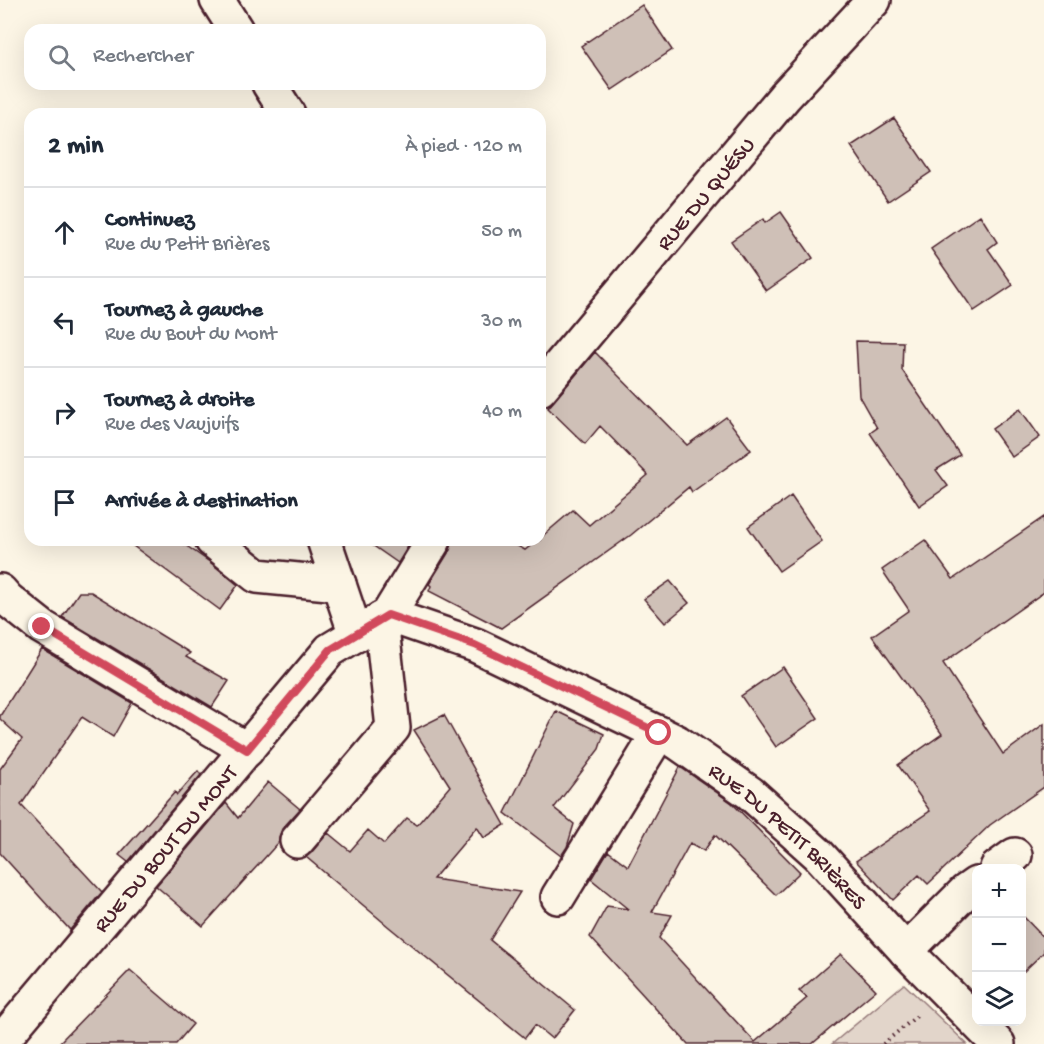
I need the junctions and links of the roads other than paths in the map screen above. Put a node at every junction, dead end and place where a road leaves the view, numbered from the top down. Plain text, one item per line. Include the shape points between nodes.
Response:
1 (217, 0) edge
2 (874, 0) edge
3 (232, 24) edge
4 (273, 90) edge
5 (284, 108) edge
6 (546, 382) edge
7 (220, 546) edge
8 (326, 546) edge
9 (430, 546) edge
10 (339, 584) junction
11 (0, 591) edge
12 (375, 623) junction
13 (659, 733) junction
14 (247, 750) junction
15 (297, 841) dead end
16 (972, 887) edge
17 (558, 897) dead end
18 (906, 951) junction
19 (0, 1043) edge
20 (998, 1044) edge

1 - 3 street
2 - 6 street, RUE DU QUÉSU via 785,96
4 - 5 street
7 - 10 street via 257,576
8 - 10 street
9 - 12 street
10 - 12 street
11 - 14 street via 42,627
12 - 13 street, RUE DU PETIT BRIÈRES via 475,645
12 - 14 street, RUE DU BOUT DU MONT via 330,650
12 - 15 street via 393,728
13 - 17 street
13 - 18 street, RUE DU PETIT BRIÈRES via 759,800 818,854
14 - 19 street, RUE DU BOUT DU MONT
16 - 18 street
18 - 20 street, RUE DU PETIT BRIÈRES

